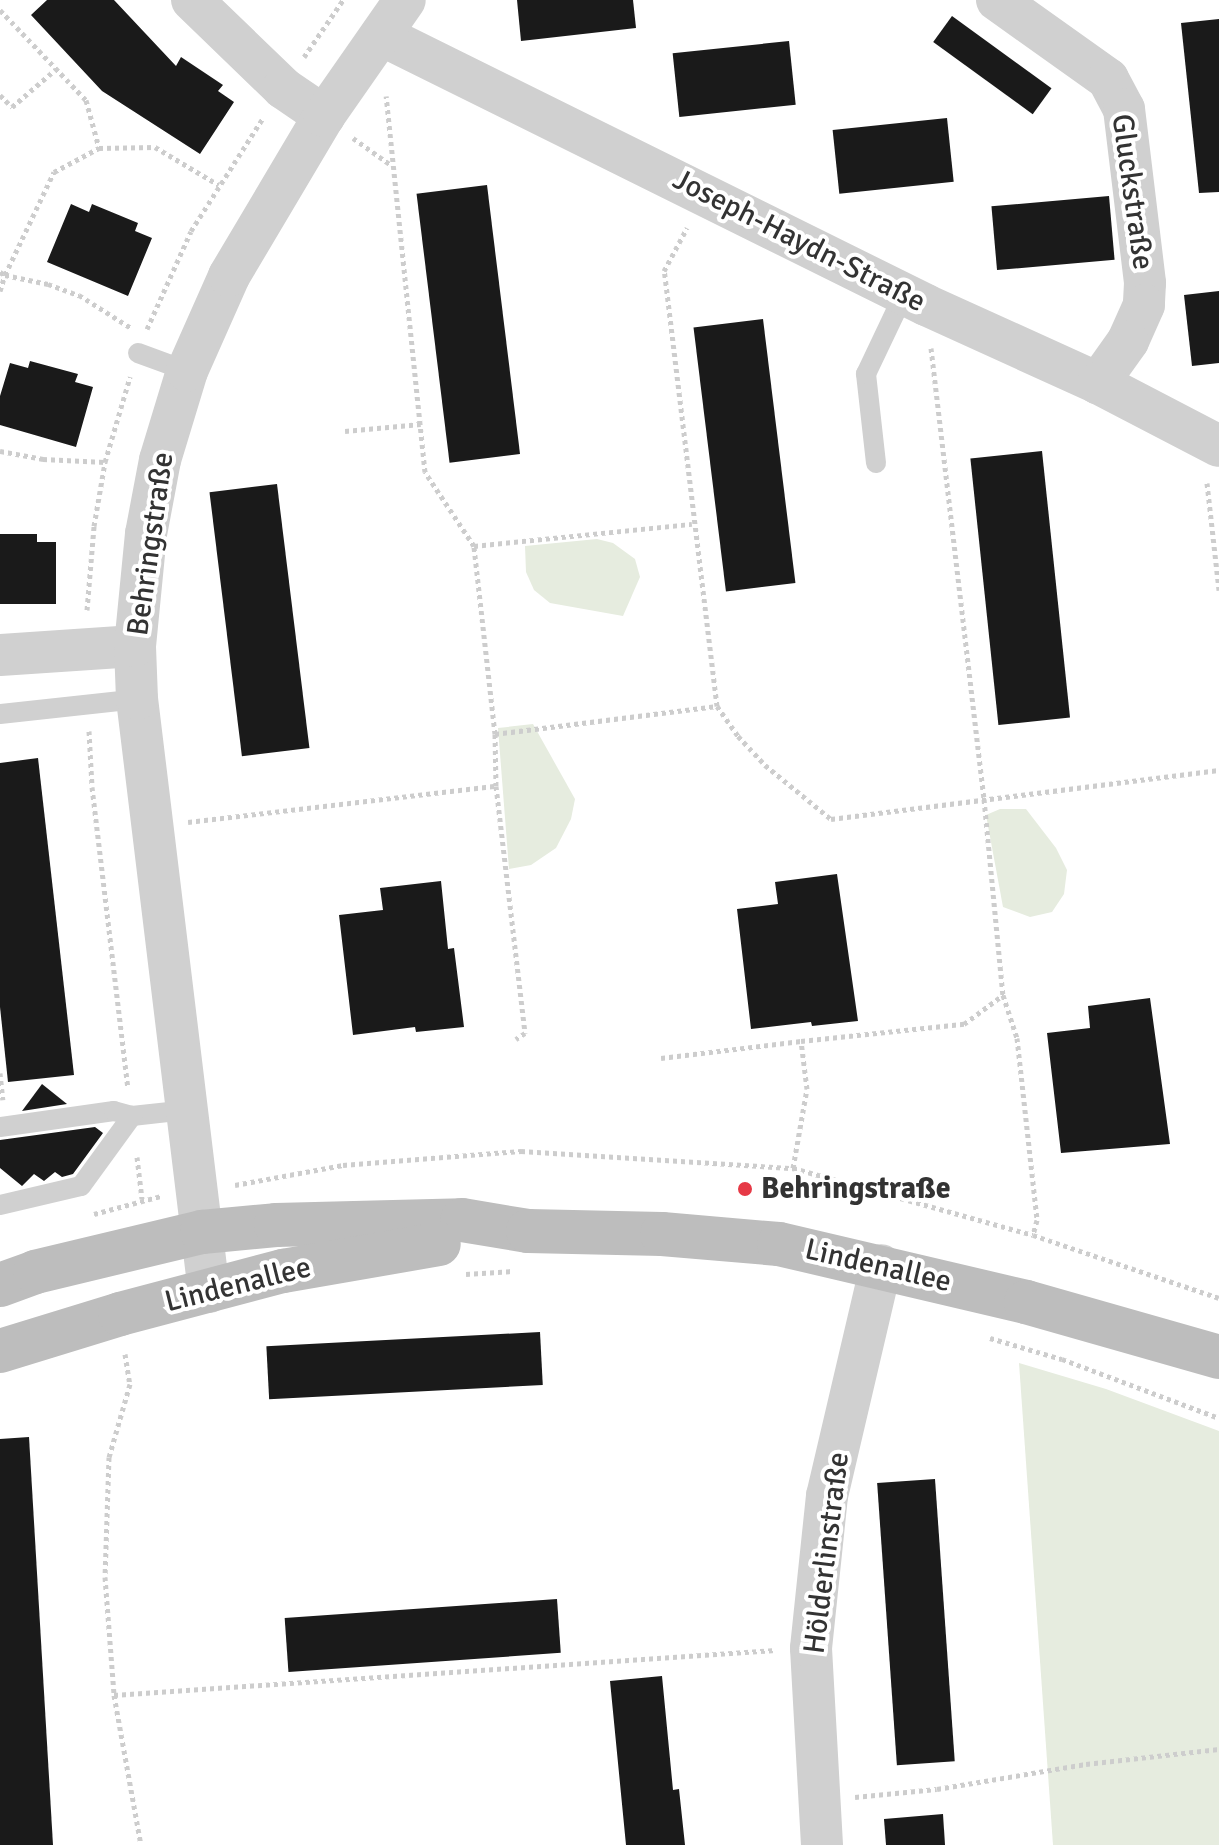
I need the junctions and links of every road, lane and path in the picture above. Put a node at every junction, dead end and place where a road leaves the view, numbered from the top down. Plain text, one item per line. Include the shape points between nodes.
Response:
1 (192, 0) edge
2 (405, 0) edge
3 (997, 0) edge
4 (0, 10) edge
5 (381, 35) junction
6 (56, 69) junction
7 (0, 95) edge
8 (324, 116) junction
9 (99, 148) junction
10 (219, 185) dead end
11 (705, 194) junction
12 (3, 274) edge
13 (0, 291) edge
14 (915, 299) junction
15 (141, 344) joint
16 (187, 371) junction
17 (1098, 383) junction
18 (421, 424) junction
19 (345, 431) dead end
20 (1211, 442) edge
21 (0, 451) edge
22 (105, 462) dead end
23 (876, 463) dead end
24 (692, 524) junction
25 (474, 546) junction
26 (1219, 590) edge
27 (135, 646) junction
28 (0, 655) edge
29 (137, 699) junction
30 (717, 706) junction
31 (0, 714) edge
32 (495, 734) junction
33 (1219, 770) edge
34 (496, 786) junction
35 (984, 799) junction
36 (151, 827) junction
37 (1003, 995) junction
38 (516, 1039) dead end
39 (801, 1041) junction
40 (661, 1058) dead end
41 (186, 1110) junction
42 (132, 1116) junction
43 (0, 1127) edge
44 (793, 1168) junction
45 (142, 1199) dead end
46 (0, 1205) edge
47 (199, 1212) junction
48 (1033, 1235) junction
49 (523, 1251) junction
50 (881, 1265) junction
51 (456, 1274) dead end
52 (0, 1285) edge
53 (209, 1292) junction
54 (1219, 1298) edge
55 (120, 1314) junction
56 (989, 1338) dead end
57 (0, 1351) edge
58 (1219, 1357) edge
59 (1219, 1418) edge
60 (811, 1648) junction
61 (114, 1695) junction
62 (1219, 1749) edge
63 (819, 1801) junction
64 (141, 1845) edge
65 (822, 1845) edge

1 - 8 street via 283,88
2 - 5 street, Behringstraße
3 - 17 street, Gluckstraße via 1108,79 1124,109 1144,305 1128,341
4 - 6 path
5 - 8 street, Behringstraße
5 - 11 street, Joseph-Haydn-Straße
5 - 18 path
6 - 7 path via 12,107
6 - 9 path via 86,100
8 - 16 street, Behringstraße via 229,276
9 - 10 path via 155,147
9 - 12 path via 54,172
11 - 14 street, Joseph-Haydn-Straße
11 - 24 path via 664,271
12 - 13 path
12 - 15 path via 79,295
14 - 17 street, Joseph-Haydn-Straße
14 - 23 lane via 866,374
14 - 35 path
15 - 16 lane
16 - 27 street, Behringstraße via 160,460 139,582
17 - 20 street, Joseph-Haydn-Straße
18 - 19 path
18 - 25 path via 425,472
20 - 26 path
21 - 22 path
24 - 25 path
24 - 30 path
25 - 32 path
27 - 28 street
27 - 29 street, Behringstraße
29 - 31 lane
29 - 36 street, Behringstraße
30 - 32 path
30 - 35 path via 765,765 831,819
32 - 34 path
33 - 35 path
34 - 36 path
34 - 38 path via 525,1033
35 - 37 path
36 - 41 street, Behringstraße
37 - 39 path via 964,1024
37 - 48 path via 1017,1038 1037,1220
39 - 40 path
39 - 44 path via 807,1089
41 - 42 lane
41 - 47 street, Behringstraße
42 - 43 lane via 114,1111
42 - 46 lane via 81,1186
44 - 47 path via 521,1151 343,1165
44 - 48 path
45 - 47 path
47 - 49 street, Lindenallee via 276,1225 462,1220
47 - 52 street, Lindenallee
47 - 53 street, Behringstraße
48 - 54 path
49 - 50 street, Lindenallee via 740,1239
49 - 51 path
49 - 53 street, Lindenallee via 283,1271
50 - 58 street, Lindenallee
50 - 60 street, Hölderlinstraße via 827,1496
53 - 55 street, Lindenallee
55 - 57 street, Lindenallee
55 - 61 path via 130,1384 109,1457 105,1577
56 - 59 path via 1062,1359
60 - 61 path
60 - 63 street, Hölderlinstraße
61 - 64 path
62 - 63 path
63 - 65 street, Hölderlinstraße

